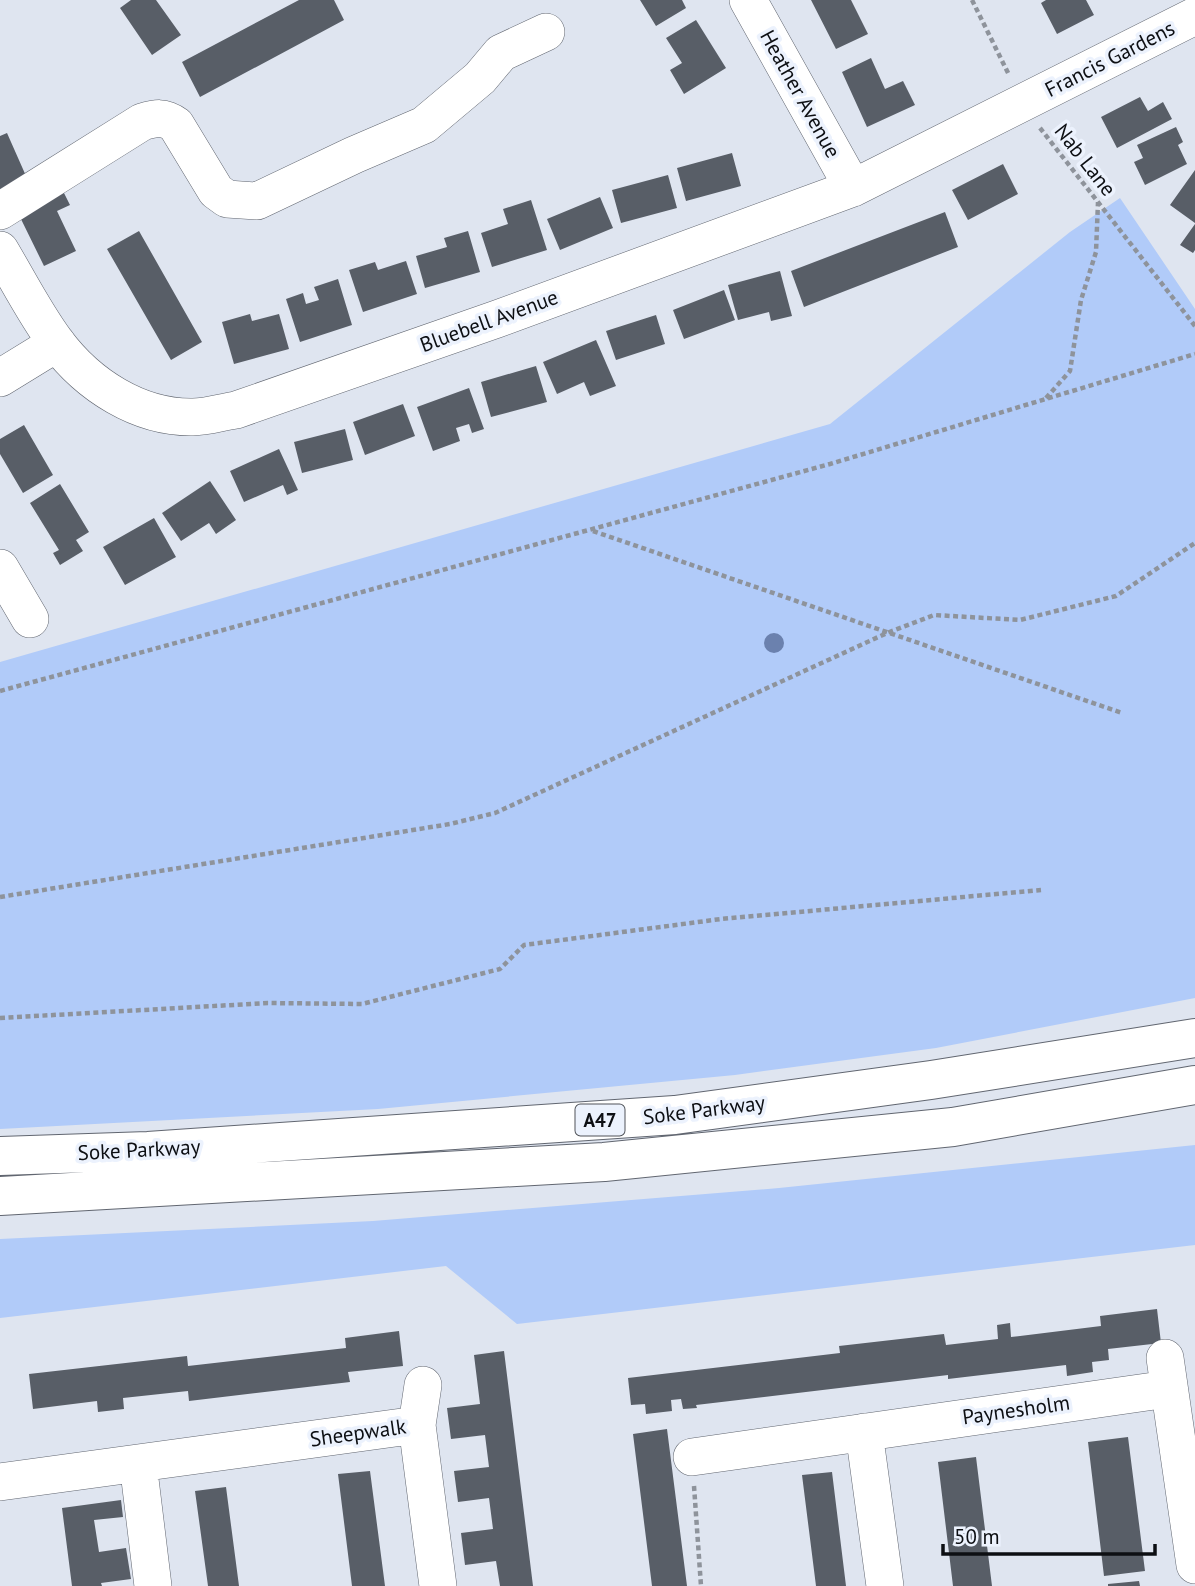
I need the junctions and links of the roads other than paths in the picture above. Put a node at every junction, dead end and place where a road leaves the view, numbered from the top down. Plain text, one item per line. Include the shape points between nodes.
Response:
1 (748, 0) edge
2 (1195, 16) edge
3 (546, 32) dead end
4 (1029, 100) joint
5 (853, 188) junction
6 (0, 211) edge
7 (0, 250) edge
8 (57, 343) junction
9 (0, 378) edge
10 (0, 569) edge
11 (30, 619) dead end
12 (1195, 1025) edge
13 (1195, 1038) edge
14 (1119, 1051) junction
15 (1195, 1085) edge
16 (1195, 1109) edge
17 (953, 1127) junction
18 (0, 1156) edge
19 (0, 1196) edge
20 (423, 1385) dead end
21 (417, 1425) junction
22 (864, 1432) junction
23 (692, 1457) road end
24 (138, 1463) junction
25 (0, 1482) edge
26 (1195, 1564) edge
27 (153, 1586) edge
28 (438, 1586) edge
29 (885, 1586) edge

1 - 5 street, Heather Avenue
2 - 4 street, Francis Gardens
3 - 6 street via 501,53 480,78 425,125 257,201 227,199 216,191 176,125 157,118 142,122
4 - 5 street, Bluebell Avenue
5 - 8 street, Bluebell Avenue via 236,410 193,417 153,412 111,394
7 - 8 street, Bluebell Avenue
8 - 9 street
10 - 11 street
12 - 14 highway, A47
13 - 14 highway, Soke Parkway / A47
14 - 18 highway, Soke Parkway / A47 via 675,1115 148,1151
15 - 17 highway, Soke Parkway / A47
16 - 17 highway, A47
17 - 19 highway, Soke Parkway / A47 via 604,1162
20 - 21 street
21 - 24 street, Sheepwalk
21 - 28 street, Sheepwalk
22 - 23 street, Paynesholm
22 - 26 street, Paynesholm via 1166,1373
22 - 29 street
24 - 25 street, Sheepwalk
24 - 27 street

